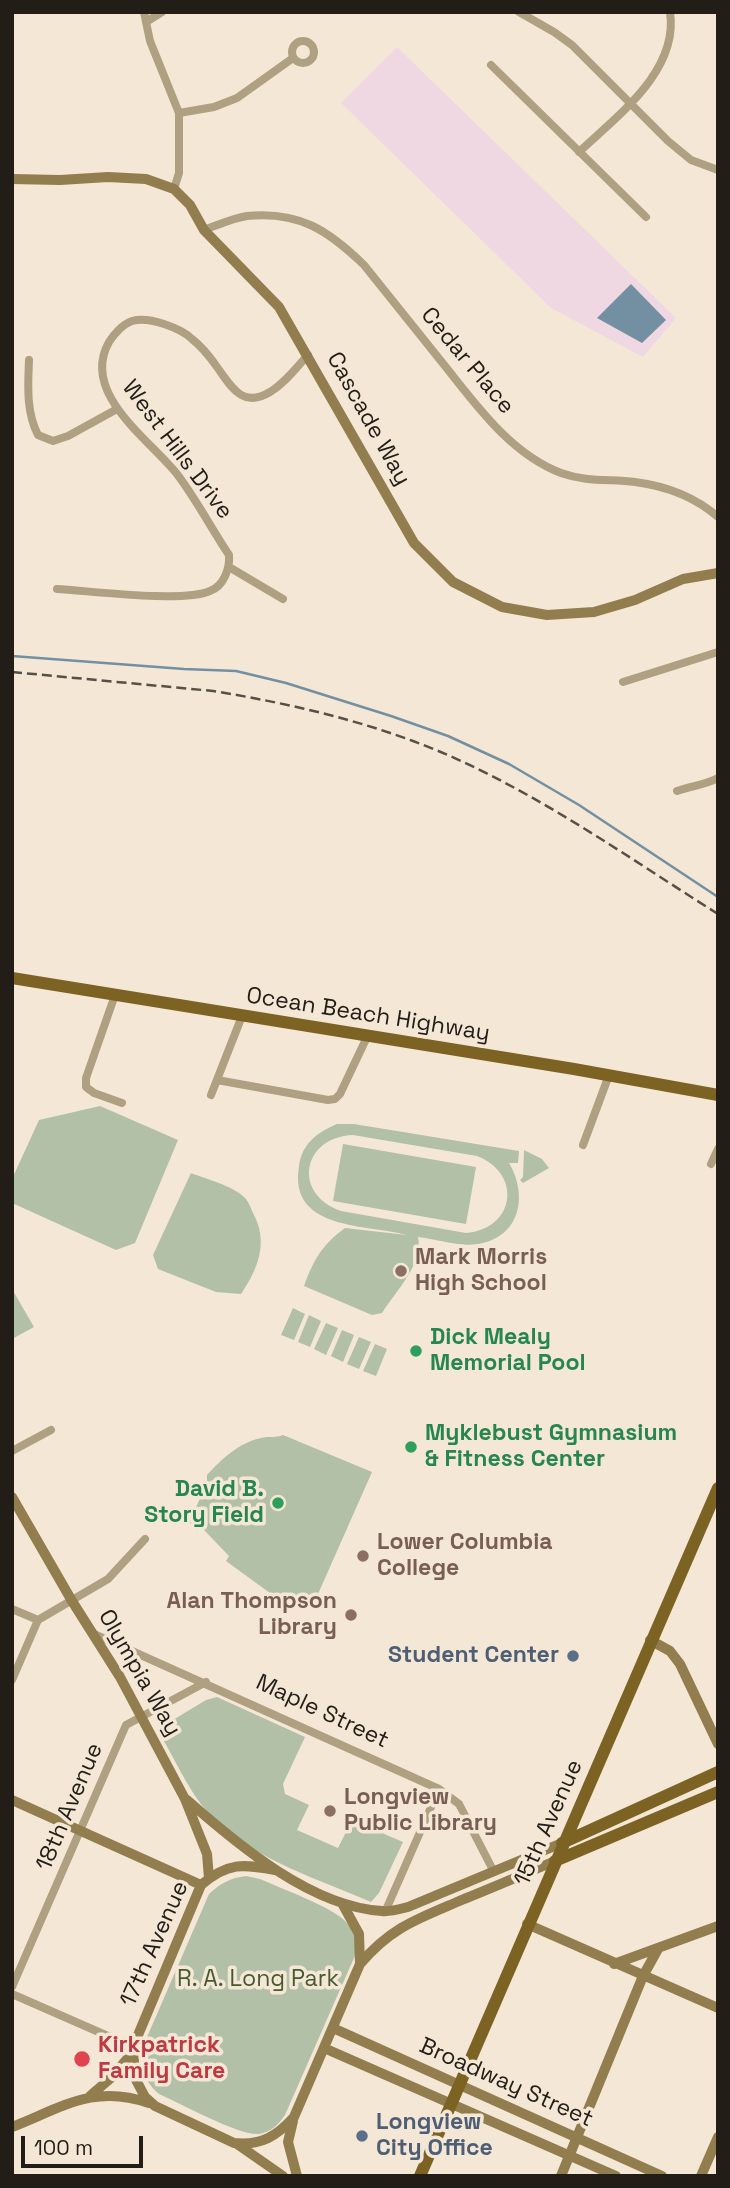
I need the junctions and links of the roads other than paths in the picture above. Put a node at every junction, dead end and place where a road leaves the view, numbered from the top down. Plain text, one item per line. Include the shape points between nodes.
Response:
1 (144, 12) edge
2 (162, 12) edge
3 (519, 12) edge
4 (670, 12) edge
5 (146, 22) junction
6 (293, 58) dead end
7 (491, 65) dead end
8 (629, 104) junction
9 (180, 113) junction
10 (579, 152) junction
11 (718, 170) edge
12 (12, 179) edge
13 (174, 189) junction
14 (646, 217) dead end
15 (204, 230) junction
16 (308, 355) junction
17 (29, 359) dead end
18 (117, 409) junction
19 (718, 517) edge
20 (229, 567) junction
21 (718, 573) edge
22 (57, 589) dead end
23 (283, 599) dead end
24 (718, 652) edge
25 (623, 682) dead end
26 (718, 778) edge
27 (677, 791) dead end
28 (12, 978) edge
29 (115, 995) junction
30 (242, 1016) junction
31 (367, 1037) junction
32 (609, 1075) junction
33 (217, 1080) junction
34 (211, 1095) dead end
35 (718, 1095) edge
36 (122, 1103) dead end
37 (583, 1146) dead end
38 (718, 1149) edge
39 (711, 1164) dead end
40 (51, 1430) dead end
41 (12, 1451) edge
42 (718, 1488) edge
43 (12, 1497) edge
44 (145, 1539) dead end
45 (72, 1601) junction
46 (12, 1609) edge
47 (38, 1620) junction
48 (94, 1634) junction
49 (650, 1640) junction
50 (12, 1680) edge
51 (206, 1682) junction
52 (141, 1717) junction
53 (718, 1744) edge
54 (718, 1772) edge
55 (439, 1789) junction
56 (718, 1793) edge
57 (185, 1798) junction
58 (12, 1800) edge
59 (81, 1830) junction
60 (562, 1843) junction
61 (555, 1861) junction
62 (275, 1870) junction
63 (494, 1872) junction
64 (205, 1882) junction
65 (342, 1903) junction
66 (384, 1912) junction
67 (527, 1924) junction
68 (718, 1926) edge
69 (659, 1949) junction
70 (360, 1964) junction
71 (614, 1964) junction
72 (643, 1976) junction
73 (12, 1987) edge
74 (12, 1994) edge
75 (718, 2008) edge
76 (332, 2028) junction
77 (324, 2048) junction
78 (133, 2050) junction
79 (460, 2085) junction
80 (90, 2096) junction
81 (452, 2103) junction
82 (155, 2106) junction
83 (294, 2117) junction
84 (12, 2127) edge
85 (718, 2137) edge
86 (578, 2138) junction
87 (234, 2143) junction
88 (570, 2156) junction
89 (277, 2174) edge
90 (297, 2176) edge
91 (420, 2176) edge
92 (561, 2176) edge
93 (616, 2176) edge
94 (662, 2176) edge
95 (701, 2176) edge

1 - 5 street
2 - 5 street
3 - 8 street via 572,45
4 - 8 street via 662,60
5 - 9 street
6 - 9 street via 237,98
7 - 10 street
8 - 10 street
8 - 11 street via 691,160
9 - 13 street via 179,173
10 - 14 street
12 - 13 street via 111,177 146,180
13 - 15 street, Cascade Way
15 - 16 street, Cascade Way via 279,307
15 - 19 street, Cedar Place via 245,216 286,217 315,226 364,265 490,421 524,453 561,473 593,481 669,489 703,504
16 - 18 street, West Hills Drive via 272,391 258,398 243,396 229,387 192,338 161,323 132,321 114,334 104,351 101,370
16 - 21 street, Cascade Way via 414,543 453,582 502,607 547,615 594,612 683,579
17 - 18 street via 27,391 38,435 53,441
18 - 20 street, West Hills Drive via 177,474 229,555
20 - 22 street via 212,591 190,595
20 - 23 street
24 - 25 street
26 - 27 street
28 - 29 main road, Ocean Beach Highway
29 - 30 main road, Ocean Beach Highway
29 - 36 street via 86,1087
30 - 31 main road, Ocean Beach Highway
30 - 33 street
31 - 32 main road, Ocean Beach Highway
31 - 33 street via 335,1099
32 - 35 main road, Ocean Beach Highway
32 - 37 street
33 - 34 street
38 - 39 street
40 - 41 street
42 - 49 main road, 15th Avenue
43 - 45 street, Olympia Way
44 - 45 street via 108,1579
45 - 47 street
45 - 48 street, Olympia Way
46 - 47 street
47 - 50 street
48 - 51 street, Maple Street
48 - 52 street, Olympia Way
49 - 53 street via 670,1651 680,1664
49 - 60 main road, 15th Avenue
51 - 52 street, 18th Avenue
51 - 55 street, Maple Street
52 - 57 street, Olympia Way
52 - 59 street, 18th Avenue via 127,1724
54 - 60 main road
55 - 63 street, Maple Street via 459,1804
55 - 66 street
56 - 61 main road
57 - 62 street
57 - 64 street, Olympia Way via 207,1854
58 - 59 street
59 - 64 street
59 - 73 street, 18th Avenue
60 - 61 main road, 15th Avenue
60 - 63 street
61 - 67 main road, 15th Avenue
61 - 70 street via 430,1912 388,1935
62 - 64 street, 17th Avenue via 244,1865 227,1868
62 - 65 street
63 - 66 street via 408,1907
64 - 78 street, 17th Avenue
65 - 66 street
65 - 70 street via 359,1934
67 - 71 street
67 - 79 main road, 15th Avenue
68 - 69 street
69 - 71 street
69 - 72 street
70 - 76 street
71 - 72 street
72 - 75 street
72 - 86 street
74 - 78 street
76 - 77 street
76 - 79 street, Broadway Street
77 - 81 street, Broadway Street
77 - 83 street
78 - 80 street
78 - 82 street via 135,2078
79 - 81 main road, 15th Avenue
79 - 86 street, Broadway Street
80 - 82 street via 117,2095
80 - 84 street
81 - 88 street, Broadway Street
81 - 91 main road, 15th Avenue
82 - 87 street
83 - 87 street via 267,2140
83 - 90 street via 288,2142
85 - 95 street
86 - 88 street
86 - 94 street, Broadway Street
87 - 89 street
88 - 92 street
88 - 93 street, Broadway Street

